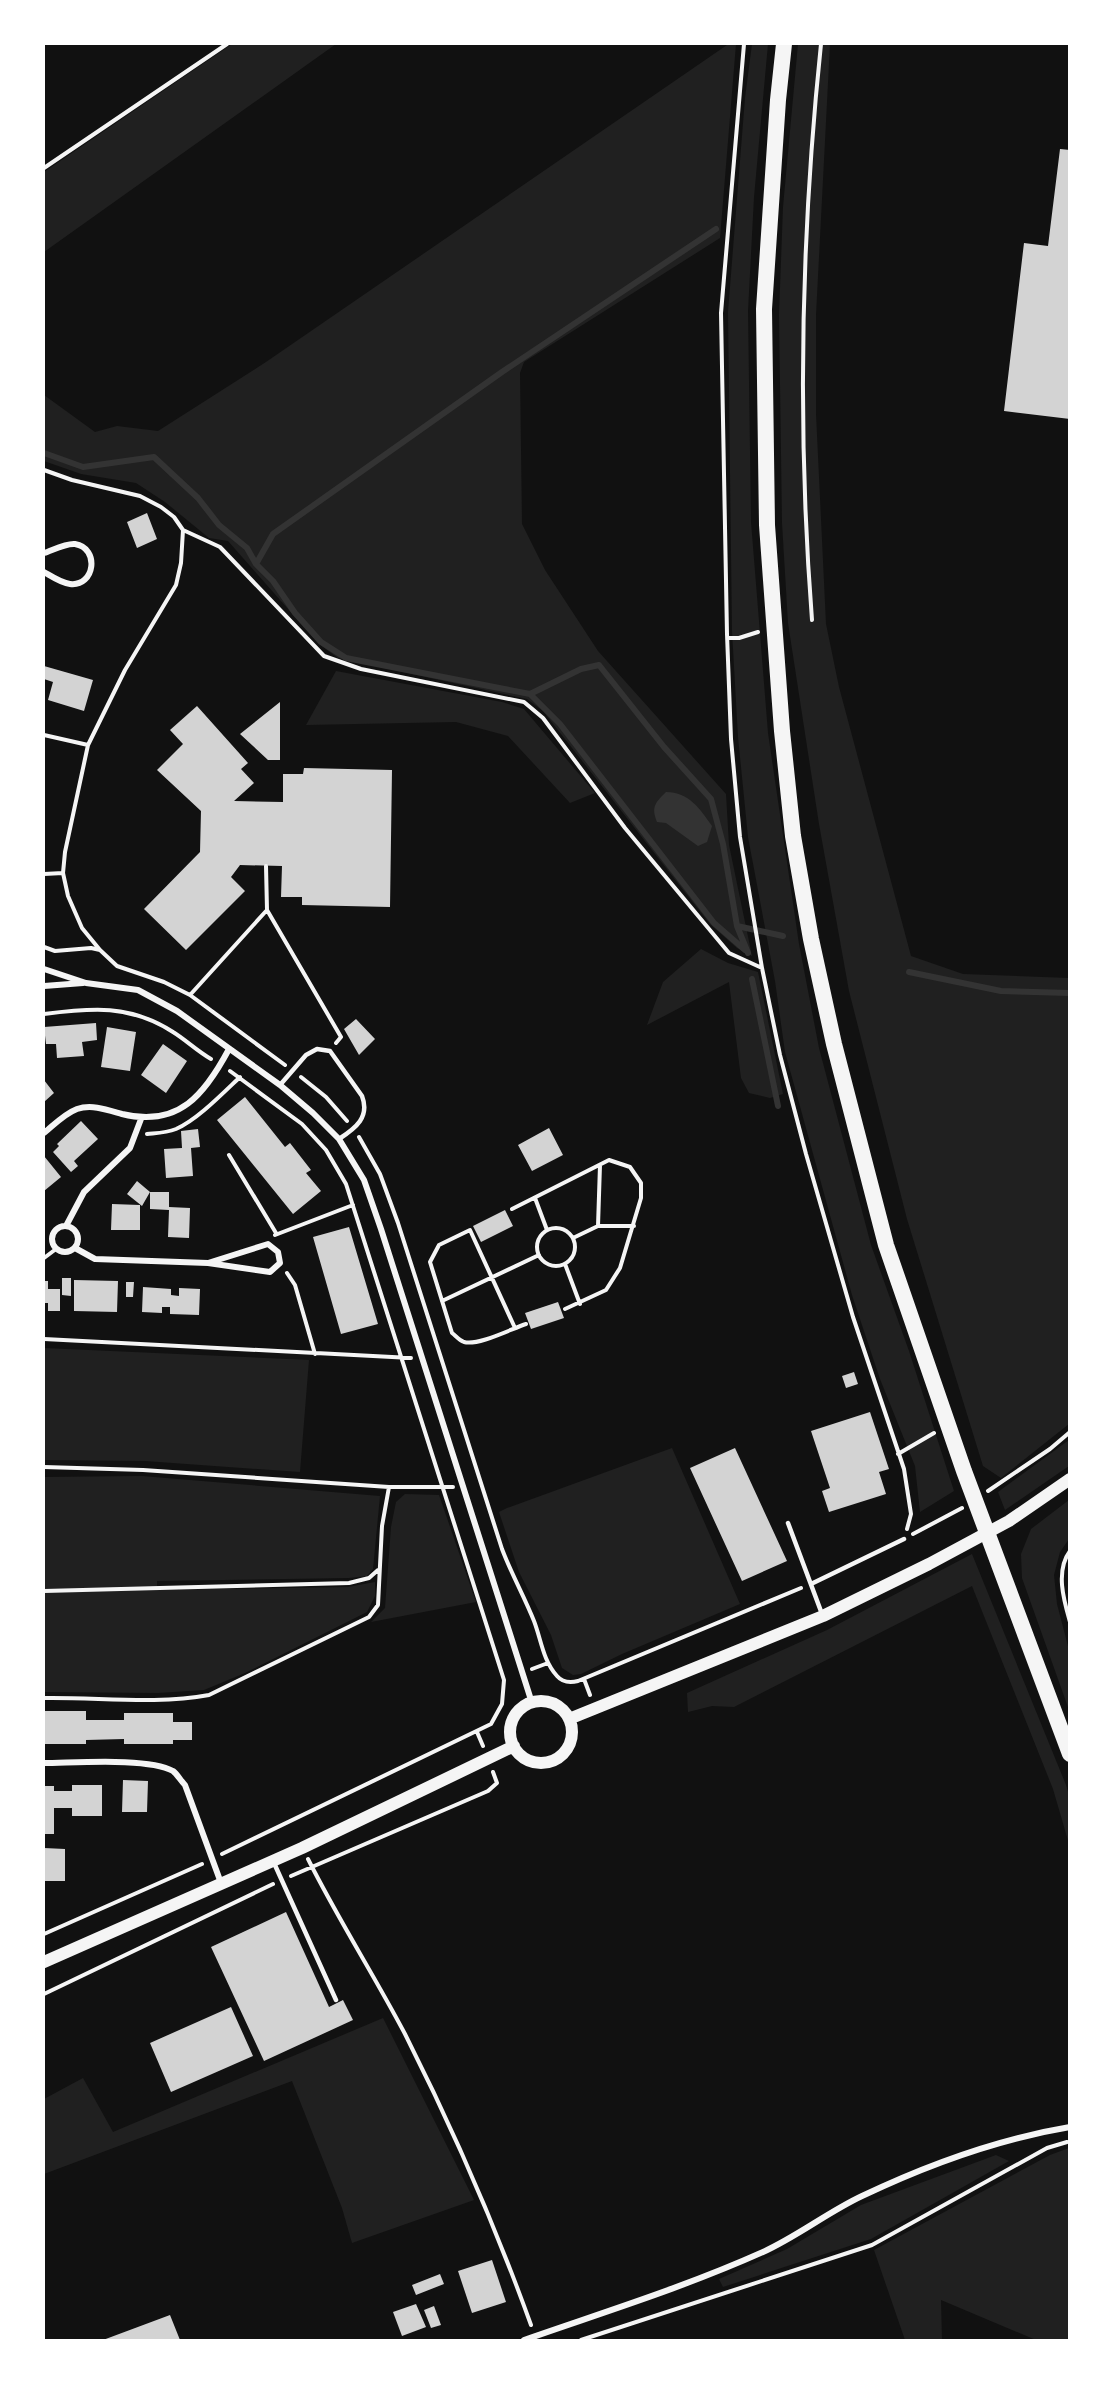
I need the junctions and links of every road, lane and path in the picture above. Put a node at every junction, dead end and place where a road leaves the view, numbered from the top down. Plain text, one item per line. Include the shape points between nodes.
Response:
1 (227, 44) edge
2 (744, 44) edge
3 (784, 44) edge
4 (821, 44) edge
5 (44, 168) edge
6 (44, 470) edge
7 (183, 530) junction
8 (44, 553) edge
9 (44, 572) edge
10 (812, 620) dead end
11 (759, 632) dead end
12 (727, 638) junction
13 (44, 735) edge
14 (88, 745) junction
15 (266, 866) dead end
16 (63, 873) junction
17 (44, 874) edge
18 (267, 910) junction
19 (44, 947) edge
20 (100, 950) junction
21 (762, 968) junction
22 (44, 969) edge
23 (86, 983) junction
24 (44, 986) edge
25 (190, 995) junction
26 (44, 1014) edge
27 (229, 1049) junction
28 (330, 1051) junction
29 (221, 1065) junction
30 (292, 1070) junction
31 (280, 1085) junction
32 (141, 1119) junction
33 (355, 1129) junction
34 (44, 1133) edge
35 (339, 1139) junction
36 (229, 1155) dead end
37 (600, 1165) junction
38 (535, 1198) junction
39 (353, 1205) junction
40 (512, 1209) dead end
41 (66, 1226) junction
42 (598, 1226) junction
43 (634, 1226) junction
44 (547, 1230) junction
45 (276, 1234) junction
46 (573, 1238) junction
47 (268, 1244) junction
48 (75, 1248) junction
49 (56, 1249) junction
50 (539, 1256) junction
51 (44, 1258) edge
52 (208, 1263) junction
53 (280, 1263) junction
54 (565, 1264) junction
55 (492, 1277) junction
56 (442, 1301) junction
57 (580, 1304) junction
58 (565, 1309) dead end
59 (526, 1324) dead end
60 (515, 1328) junction
61 (44, 1339) edge
62 (315, 1354) junction
63 (402, 1359) junction
64 (935, 1432) dead end
65 (898, 1454) junction
66 (44, 1467) edge
67 (1070, 1479) edge
68 (389, 1486) junction
69 (462, 1486) junction
70 (443, 1488) junction
71 (788, 1523) dead end
72 (904, 1539) joint
73 (1070, 1551) edge
74 (379, 1570) junction
75 (811, 1584) junction
76 (44, 1591) edge
77 (823, 1616) junction
78 (1070, 1622) edge
79 (44, 1698) edge
80 (532, 1703) junction
81 (569, 1719) junction
82 (514, 1746) junction
83 (1070, 1754) edge
84 (44, 1763) edge
85 (302, 1848) junction
86 (211, 1860) junction
87 (272, 1861) junction
88 (221, 1883) junction
89 (44, 1934) edge
90 (44, 1962) edge
91 (336, 2000) dead end
92 (1070, 2127) edge
93 (1070, 2141) edge
94 (535, 2337) junction
95 (524, 2340) edge
96 (581, 2340) edge

1 - 5 path
2 - 12 path via 721,313
3 - 83 highway via 764,309 767,525 793,836 811,939 886,1245 995,1559
4 - 10 path via 807,207 801,414
6 - 7 path via 141,496 174,517
7 - 14 path via 176,585 125,670
7 - 21 path via 220,547 324,656 361,669 524,702 543,718 625,828 729,953
8 - 9 street via 76,544 87,551 92,563 88,576 77,583 64,582
11 - 12 path
12 - 21 path via 740,837
13 - 14 path
14 - 16 path
15 - 18 path
16 - 17 path
16 - 20 path via 82,928
18 - 25 path
18 - 28 path via 341,1037
19 - 20 path via 55,951
20 - 25 path via 117,966
21 - 65 path via 806,1154
22 - 23 street
23 - 24 street
23 - 27 street via 138,990 177,1011
25 - 30 path
26 - 29 path via 101,1008 140,1016 173,1032
27 - 29 street
27 - 31 street
28 - 30 lane via 317,1049
28 - 33 lane via 365,1105 365,1113
29 - 32 street via 192,1102 158,1118
29 - 39 path via 302,1124 326,1150
30 - 31 lane
30 - 33 path via 326,1097
31 - 35 street
32 - 34 street via 94,1107 78,1108
32 - 41 street via 130,1148 84,1192
33 - 35 lane
33 - 75 path via 380,1174 502,1549 534,1620 548,1663 558,1677 578,1681
35 - 69 street via 364,1180
36 - 45 path
37 - 38 path
37 - 42 path
37 - 43 path via 609,1160 630,1167 641,1183
38 - 40 path
38 - 44 path
39 - 45 path
39 - 63 path
41 - 48 street via 78,1236
41 - 49 street via 52,1236
42 - 43 path
42 - 46 path
43 - 57 path via 620,1268 606,1290
44 - 46 path via 562,1229
44 - 50 path via 538,1241
45 - 47 path
46 - 54 path via 574,1253
47 - 52 street
47 - 53 street via 278,1252
48 - 49 street via 64,1253
48 - 52 street via 103,1260
49 - 51 path
50 - 54 path via 550,1265
50 - 55 path
52 - 53 street via 270,1272
53 - 62 path via 295,1285
54 - 57 path
55 - 56 path
55 - 56 path via 470,1230 440,1245 430,1262
55 - 60 path
56 - 60 path via 452,1333 461,1341 472,1343
57 - 58 path
59 - 60 path
61 - 62 path
62 - 63 path
63 - 70 path
64 - 65 path
65 - 72 path via 911,1514
66 - 68 path
67 - 77 main road via 1008,1521
68 - 70 path
68 - 74 path
69 - 70 path
69 - 80 street
70 - 86 path via 504,1680 497,1715 491,1724
71 - 75 lane
72 - 75 lane
73 - 78 path via 1062,1575
74 - 76 path via 369,1578 349,1583
74 - 79 path via 378,1605 369,1617 209,1695 163,1700
75 - 77 lane
77 - 81 main road
80 - 81 main road via 554,1704
80 - 82 main road via 514,1719
81 - 82 main road via 571,1741 556,1759 529,1761
82 - 85 main road
84 - 86 street via 136,1764 174,1772 184,1785
85 - 87 main road
85 - 94 path via 404,2033 470,2168
86 - 88 street
86 - 89 path
87 - 88 main road
87 - 91 lane
88 - 90 main road
92 - 94 street via 951,2159 861,2196 766,2250 707,2276
93 - 96 path via 1047,2148 872,2245
94 - 95 street

